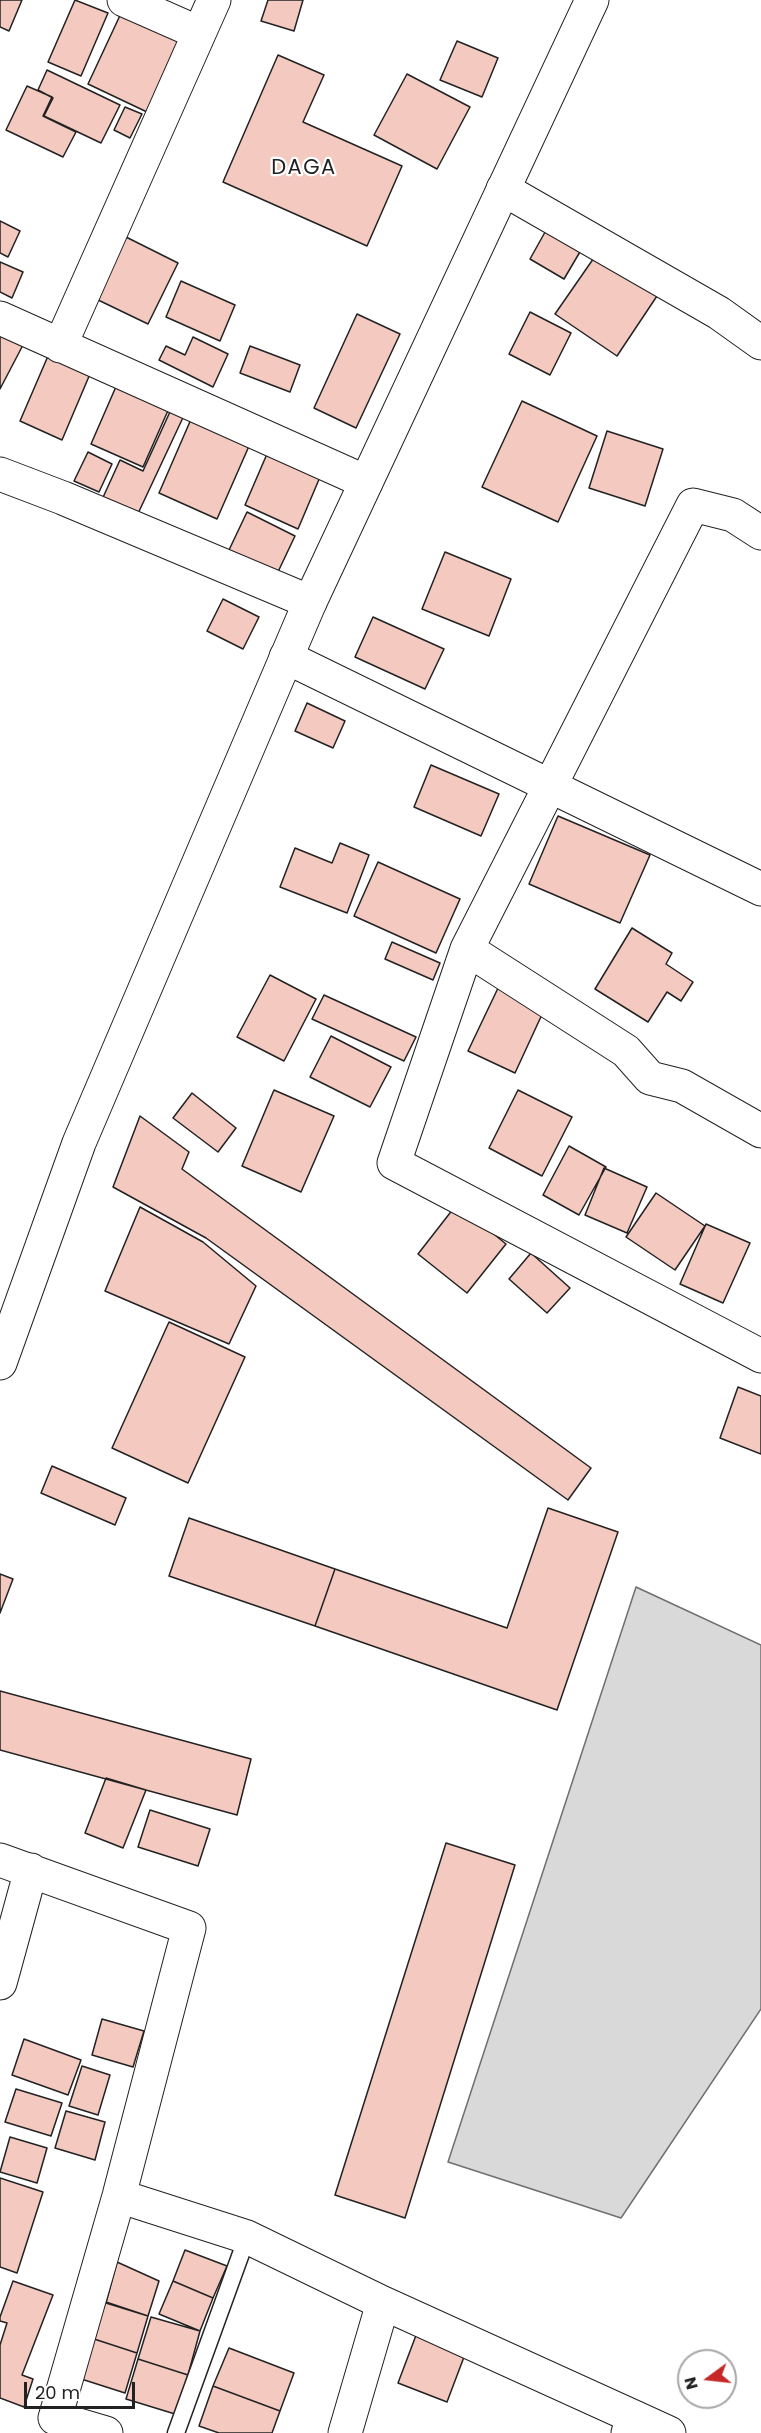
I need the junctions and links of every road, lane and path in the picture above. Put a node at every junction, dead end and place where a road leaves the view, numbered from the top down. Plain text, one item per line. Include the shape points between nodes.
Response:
1 (124, 0) edge
2 (214, 0) edge
3 (583, 3) edge
4 (199, 33) junction
5 (503, 189) junction
6 (0, 318) edge
7 (761, 343) edge
8 (60, 346) junction
9 (0, 474) edge
10 (366, 482) junction
11 (761, 533) edge
12 (310, 602) junction
13 (286, 657) junction
14 (551, 785) junction
15 (761, 889) edge
16 (468, 949) junction
17 (761, 1131) edge
18 (761, 1356) edge
19 (0, 1363) edge
20 (0, 1860) edge
21 (31, 1870) junction
22 (0, 1983) edge
23 (119, 2196) junction
24 (247, 2237) junction
25 (383, 2303) junction
26 (631, 2425) edge
27 (106, 2433) edge
28 (176, 2433) edge
29 (345, 2433) edge
30 (669, 2433) edge

1 - 4 street
2 - 4 street
3 - 5 street
4 - 8 street
5 - 7 street via 719,313
5 - 10 street
6 - 8 street
8 - 10 street
9 - 12 street
10 - 12 street
11 - 14 street via 733,515 693,505
12 - 13 street
13 - 14 street
13 - 19 street via 79,1143
14 - 15 street
14 - 16 street
16 - 17 street via 626,1051 650,1078 682,1086
16 - 18 street via 394,1163
20 - 21 street
21 - 22 street
21 - 23 street via 189,1928
23 - 24 street
23 - 27 street via 55,2418
24 - 25 street
24 - 28 lane
25 - 26 street
25 - 29 street
26 - 30 street

